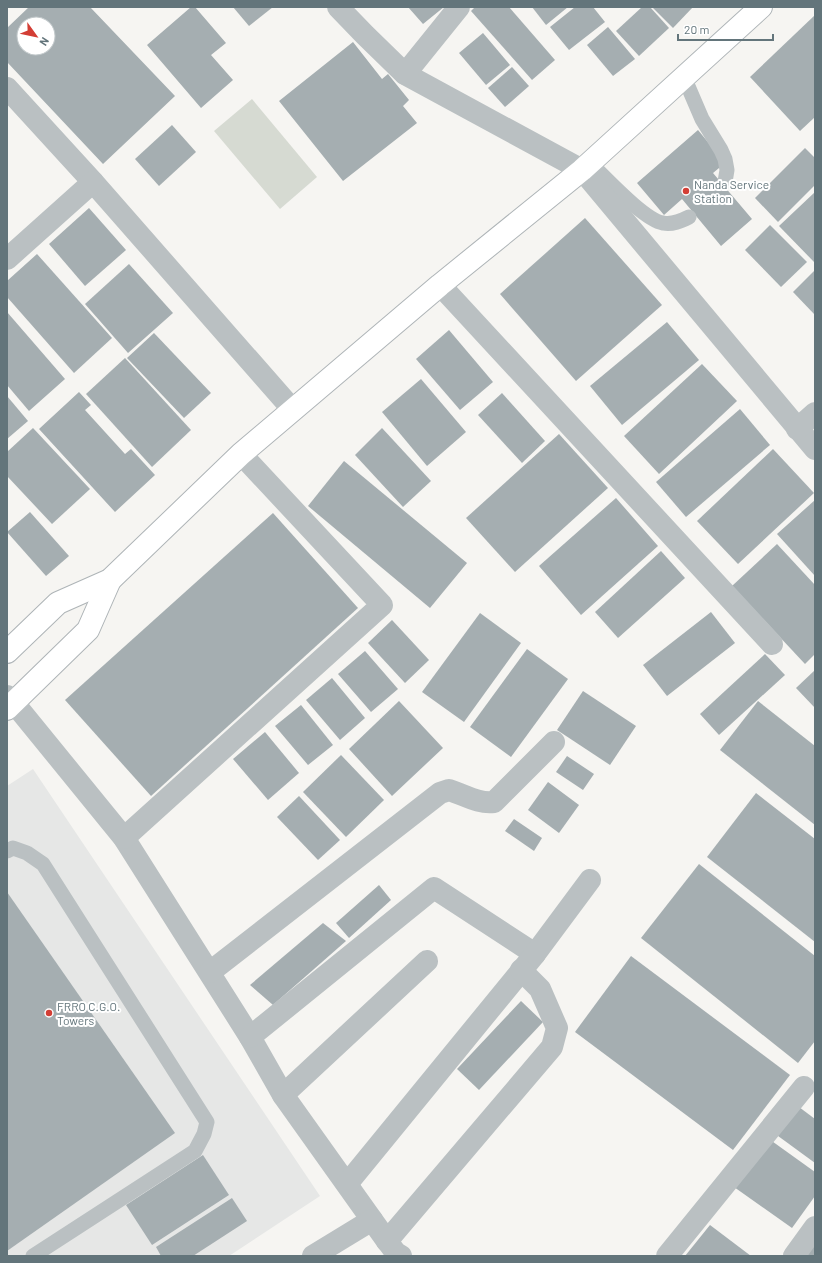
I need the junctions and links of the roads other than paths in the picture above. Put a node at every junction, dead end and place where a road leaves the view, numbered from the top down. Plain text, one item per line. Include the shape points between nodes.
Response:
1 (338, 7) edge
2 (459, 7) edge
3 (761, 7) edge
4 (405, 74) junction
5 (684, 77) junction
6 (7, 88) edge
7 (586, 166) junction
8 (93, 182) junction
9 (725, 182) dead end
10 (689, 217) dead end
11 (7, 259) edge
12 (440, 285) junction
13 (293, 410) junction
14 (815, 413) edge
15 (797, 429) junction
16 (815, 450) edge
17 (241, 454) junction
18 (110, 580) junction
19 (772, 644) dead end
20 (7, 652) edge
21 (9, 703) edge
22 (554, 742) dead end
23 (124, 838) junction
24 (7, 851) edge
25 (590, 880) dead end
26 (427, 961) dead end
27 (528, 962) junction
28 (210, 972) junction
29 (250, 1037) junction
30 (805, 1088) edge
31 (283, 1096) junction
32 (346, 1184) junction
33 (372, 1220) junction
34 (815, 1227) edge
35 (394, 1248) edge
36 (33, 1256) edge
37 (313, 1256) edge
38 (667, 1256) edge
39 (794, 1256) edge

1 - 4 street
2 - 4 street
3 - 5 main road
4 - 7 street
5 - 7 main road
5 - 9 lane via 702,119 725,159
6 - 8 street
7 - 10 lane via 654,220 664,223 677,222
7 - 12 main road
7 - 15 street
8 - 11 street
8 - 13 street
12 - 13 main road
12 - 19 street
13 - 17 main road
14 - 15 street
15 - 16 street
17 - 18 main road
17 - 23 street via 382,604
18 - 20 main road via 58,603
18 - 21 main road via 88,630
21 - 23 street
22 - 28 street via 494,802 479,802 449,790 440,793
23 - 28 street
24 - 36 lane via 13,848 27,853 43,864 207,1122 195,1151
25 - 27 street
26 - 31 street
27 - 29 street via 434,888
27 - 32 street
27 - 35 street via 557,1028 552,1047
28 - 29 street
29 - 31 street
30 - 38 street
31 - 32 street
32 - 33 street
33 - 35 street
33 - 37 street
34 - 39 street

